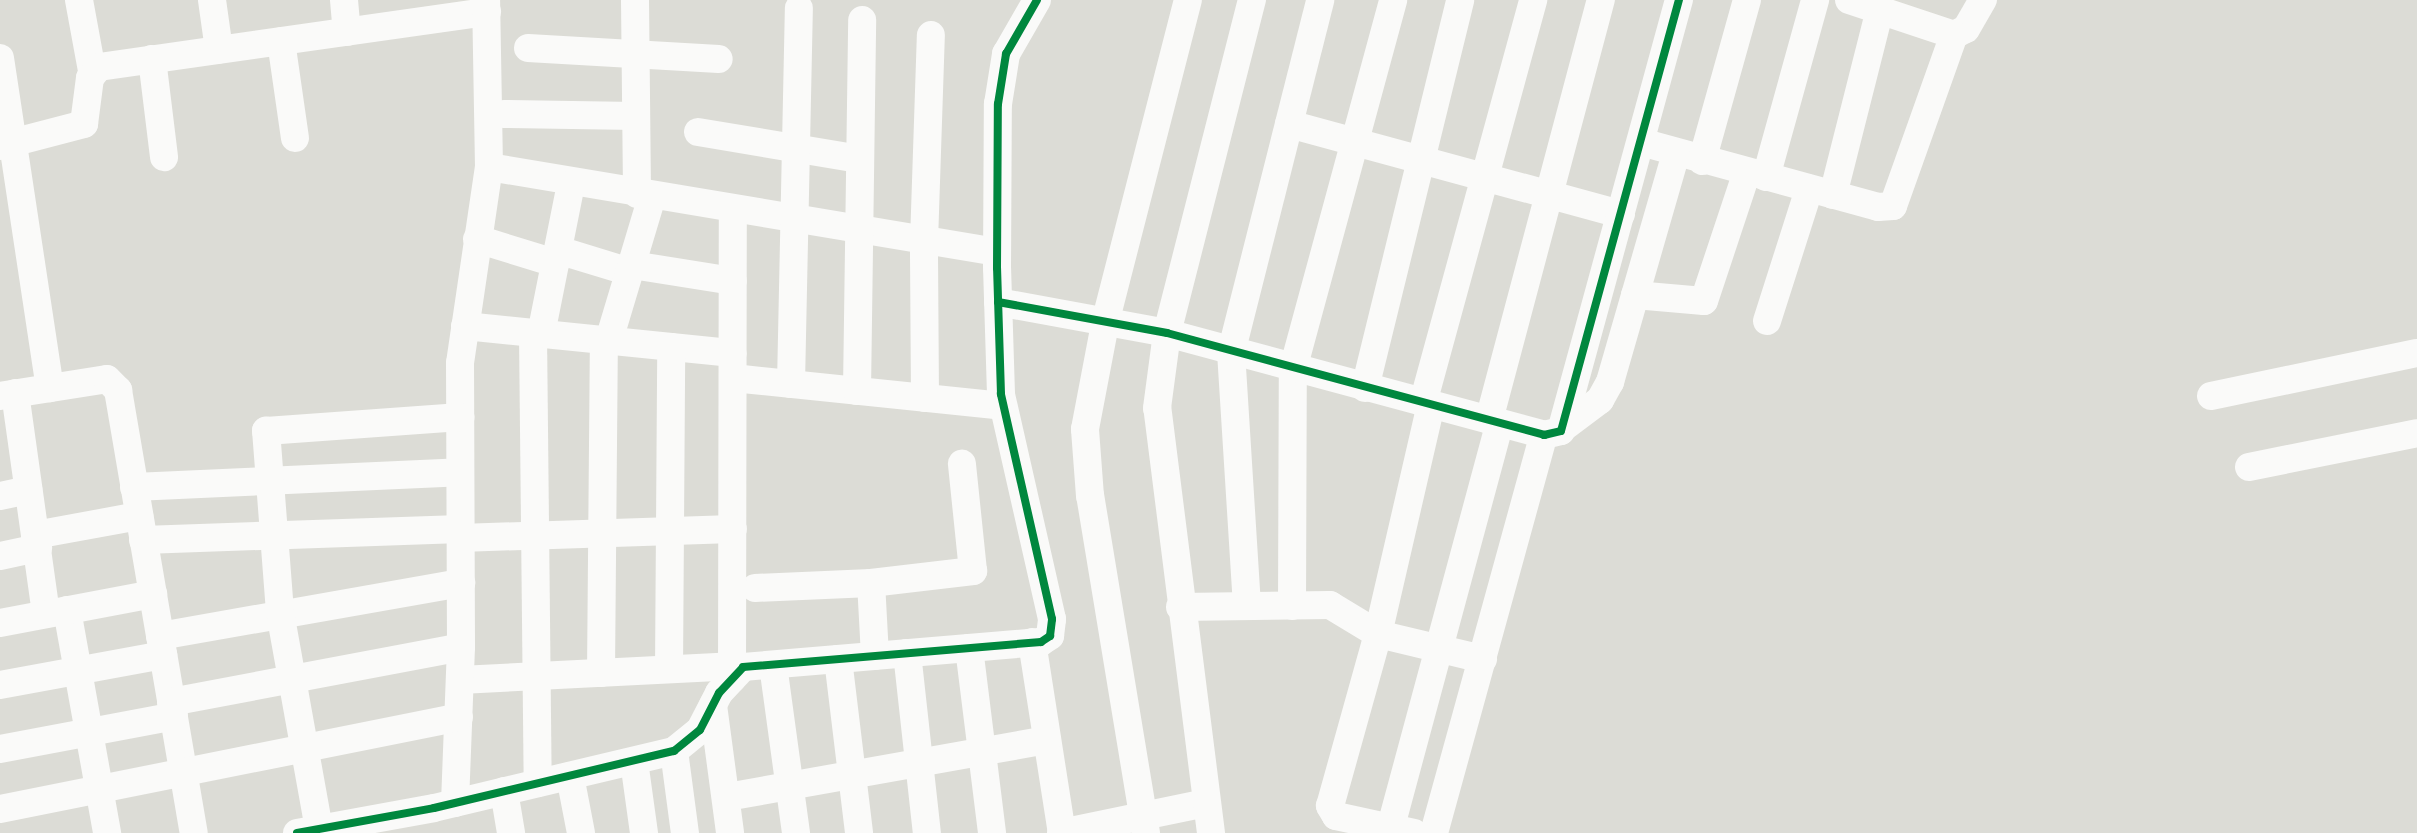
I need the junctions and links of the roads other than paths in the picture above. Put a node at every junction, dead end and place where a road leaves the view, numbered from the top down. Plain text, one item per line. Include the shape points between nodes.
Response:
1 (79, 0) edge
2 (212, 0) edge
3 (344, 0) edge
4 (635, 0) edge
5 (1037, 0) edge
6 (1188, 0) edge
7 (1252, 0) edge
8 (1320, 0) edge
9 (1393, 0) edge
10 (1460, 0) edge
11 (1533, 0) edge
12 (1601, 0) edge
13 (1679, 0) edge
14 (1747, 0) edge
15 (1815, 0) edge
16 (1848, 0) edge
17 (1983, 0) edge
18 (486, 6) edge
19 (800, 8) dead end
20 (1880, 9) junction
21 (1913, 9) edge
22 (409, 11) edge
23 (862, 20) dead end
24 (347, 32) junction
25 (931, 35) dead end
26 (1954, 35) junction
27 (281, 41) junction
28 (528, 48) dead end
29 (219, 50) junction
30 (635, 56) junction
31 (0, 58) edge
32 (152, 59) junction
33 (719, 59) dead end
34 (92, 71) junction
35 (504, 114) dead end
36 (636, 116) junction
37 (1289, 124) junction
38 (698, 132) dead end
39 (295, 138) dead end
40 (1358, 142) junction
41 (1641, 142) junction
42 (7, 145) edge
43 (793, 152) junction
44 (164, 157) dead end
45 (1689, 157) junction
46 (1422, 158) junction
47 (859, 159) junction
48 (489, 167) junction
49 (1756, 175) junction
50 (1485, 177) junction
51 (571, 184) junction
52 (1821, 192) junction
53 (644, 195) junction
54 (1549, 198) junction
55 (734, 211) junction
56 (1622, 214) junction
57 (792, 221) junction
58 (858, 232) junction
59 (477, 239) junction
60 (924, 242) junction
61 (997, 252) junction
62 (556, 256) junction
63 (631, 268) junction
64 (734, 280) junction
65 (1635, 295) junction
66 (998, 302) junction
67 (1106, 319) junction
68 (1767, 321) dead end
69 (465, 326) junction
70 (537, 333) junction
71 (1167, 333) junction
72 (607, 340) junction
73 (671, 346) junction
74 (1231, 353) junction
75 (2417, 353) edge
76 (733, 365) junction
77 (1293, 369) junction
78 (791, 384) junction
79 (50, 388) junction
80 (1365, 388) junction
81 (857, 391) junction
82 (8, 395) edge
83 (2211, 396) dead end
84 (925, 398) junction
85 (1427, 404) junction
86 (1003, 406) junction
87 (460, 417) junction
88 (1495, 421) junction
89 (1554, 431) junction
90 (2417, 433) edge
91 (11, 440) edge
92 (962, 464) dead end
93 (2249, 467) dead end
94 (460, 472) junction
95 (268, 478) junction
96 (134, 487) junction
97 (28, 490) junction
98 (0, 496) edge
99 (141, 528) junction
100 (670, 529) junction
101 (733, 529) junction
102 (603, 530) junction
103 (273, 532) junction
104 (461, 533) junction
105 (535, 536) junction
106 (37, 541) junction
107 (0, 556) edge
108 (461, 583) junction
109 (871, 583) junction
110 (755, 588) dead end
111 (153, 594) junction
112 (1247, 606) junction
113 (1292, 606) junction
114 (1180, 607) junction
115 (56, 612) junction
116 (280, 612) junction
117 (0, 623) edge
118 (1377, 633) junction
119 (1032, 642) junction
120 (162, 645) junction
121 (461, 648) junction
122 (969, 648) junction
123 (1438, 648) junction
124 (906, 653) junction
125 (875, 656) junction
126 (838, 659) junction
127 (1483, 659) junction
128 (773, 665) junction
129 (669, 669) junction
130 (78, 671) junction
131 (732, 672) junction
132 (601, 673) junction
133 (535, 676) junction
134 (293, 680) junction
135 (460, 680) junction
136 (0, 685) edge
137 (713, 705) junction
138 (172, 709) junction
139 (459, 717) junction
140 (88, 732) junction
141 (1047, 740) junction
142 (306, 747) junction
143 (0, 748) edge
144 (674, 751) junction
145 (981, 751) junction
146 (634, 761) junction
147 (919, 762) junction
148 (183, 771) junction
149 (852, 774) junction
150 (570, 776) junction
151 (538, 783) junction
152 (790, 786) junction
153 (98, 789) junction
154 (504, 791) junction
155 (726, 797) junction
156 (1206, 802) junction
157 (0, 809) edge
158 (443, 814) edge
159 (1145, 825) edge
160 (371, 826) edge
161 (1403, 829) edge
162 (308, 831) edge
163 (107, 833) edge
164 (194, 833) edge
165 (511, 833) edge
166 (581, 833) edge
167 (644, 833) edge
168 (685, 833) edge
169 (730, 833) edge
170 (796, 833) edge
171 (859, 833) edge
172 (927, 833) edge
173 (992, 833) edge
174 (1062, 833) edge
175 (1210, 833) edge
176 (1434, 833) edge

1 - 34 street
2 - 29 street
3 - 24 street
4 - 30 street
5 - 61 street via 1006,54 998,104
6 - 67 street
7 - 71 street
8 - 37 street
9 - 40 street
10 - 46 street
11 - 50 street
12 - 54 street
13 - 41 street
14 - 45 street
15 - 49 street
16 - 20 street
17 - 26 street via 1966,29
18 - 22 street
18 - 48 street
19 - 43 street
20 - 21 street
20 - 52 street
21 - 26 street
22 - 24 street
23 - 47 street
24 - 27 street
25 - 60 street
26 - 52 street via 1899,201 1886,207
27 - 29 street
27 - 39 street
28 - 30 street
29 - 32 street
30 - 33 street
30 - 36 street
31 - 42 street
32 - 34 street
32 - 44 street
34 - 42 street via 84,124
35 - 36 street
36 - 53 street
37 - 40 street
37 - 74 street
38 - 43 street
40 - 46 street
40 - 77 street
41 - 45 street
41 - 56 street
42 - 79 street
43 - 47 street
43 - 57 street
45 - 49 street
45 - 65 street
46 - 50 street
46 - 80 street
47 - 58 street
48 - 51 street
48 - 59 street
49 - 52 street
49 - 65 street via 1704,301
50 - 54 street
50 - 85 street
51 - 53 street
51 - 62 street
52 - 68 street
53 - 55 street
53 - 63 street
54 - 56 street
54 - 88 street
55 - 57 street
55 - 64 street
56 - 89 street
57 - 58 street
57 - 78 street
58 - 60 street
58 - 81 street
59 - 62 street
59 - 69 street
60 - 61 street
60 - 84 street
61 - 66 street
62 - 63 street
62 - 70 street
63 - 64 street
63 - 72 street
64 - 76 street
65 - 89 street via 1606,391
66 - 67 street
66 - 86 street
67 - 71 street
67 - 159 street via 1085,429 1090,496
69 - 70 street
69 - 87 street
70 - 72 street
70 - 105 street
71 - 74 street
71 - 114 street via 1156,434
72 - 73 street
72 - 102 street
73 - 76 street
73 - 100 street
74 - 77 street
74 - 112 street
75 - 83 street
76 - 78 street
76 - 101 street
77 - 80 street
77 - 113 street
78 - 81 street
79 - 82 street
79 - 96 street via 113,382
80 - 85 street
81 - 84 street
82 - 91 street
84 - 86 street
85 - 88 street
85 - 118 street
86 - 119 street via 1053,628 1050,636
87 - 94 street
87 - 95 street via 272,427 265,437
88 - 89 street
88 - 123 street
89 - 127 street
90 - 93 street
91 - 97 street
92 - 109 street via 973,571
94 - 95 street
94 - 104 street
95 - 96 street
95 - 103 street
96 - 99 street
97 - 98 street
97 - 106 street
99 - 103 street
99 - 106 street
99 - 111 street
100 - 101 street
100 - 102 street
100 - 129 street
101 - 131 street
102 - 105 street
102 - 132 street
103 - 104 street
103 - 116 street
104 - 105 street
104 - 108 street
105 - 133 street
106 - 107 street
106 - 115 street
108 - 116 street
108 - 121 street
109 - 110 street
109 - 125 street
111 - 115 street
111 - 120 street
112 - 113 street
112 - 114 street
113 - 118 street via 1337,607
114 - 156 street
115 - 117 street
115 - 130 street
116 - 120 street
116 - 134 street
118 - 123 street
118 - 161 street via 1329,810
119 - 122 street
119 - 141 street
120 - 130 street
120 - 138 street
121 - 134 street
121 - 135 street
122 - 124 street
122 - 145 street
123 - 127 street
123 - 161 street
124 - 125 street
124 - 147 street
125 - 126 street
126 - 128 street
126 - 149 street
127 - 176 street
128 - 131 street via 743,667
128 - 152 street
129 - 131 street
129 - 132 street
130 - 136 street
130 - 140 street
131 - 137 street
132 - 133 street
133 - 135 street
133 - 151 street
134 - 138 street
134 - 142 street
135 - 139 street
137 - 144 street via 700,730
137 - 155 street
138 - 140 street
138 - 148 street
139 - 142 street
139 - 158 street
140 - 143 street
140 - 153 street
141 - 145 street
141 - 174 street
142 - 148 street
142 - 162 street
144 - 146 street
144 - 168 street
145 - 147 street
145 - 173 street
146 - 150 street
146 - 167 street
147 - 149 street
147 - 172 street
148 - 153 street
148 - 164 street
149 - 152 street
149 - 171 street
150 - 151 street
150 - 166 street
151 - 154 street
152 - 155 street
152 - 170 street
153 - 157 street
153 - 163 street
154 - 158 street
154 - 165 street
155 - 169 street
156 - 159 street
156 - 175 street
158 - 160 street
159 - 174 street
160 - 162 street

